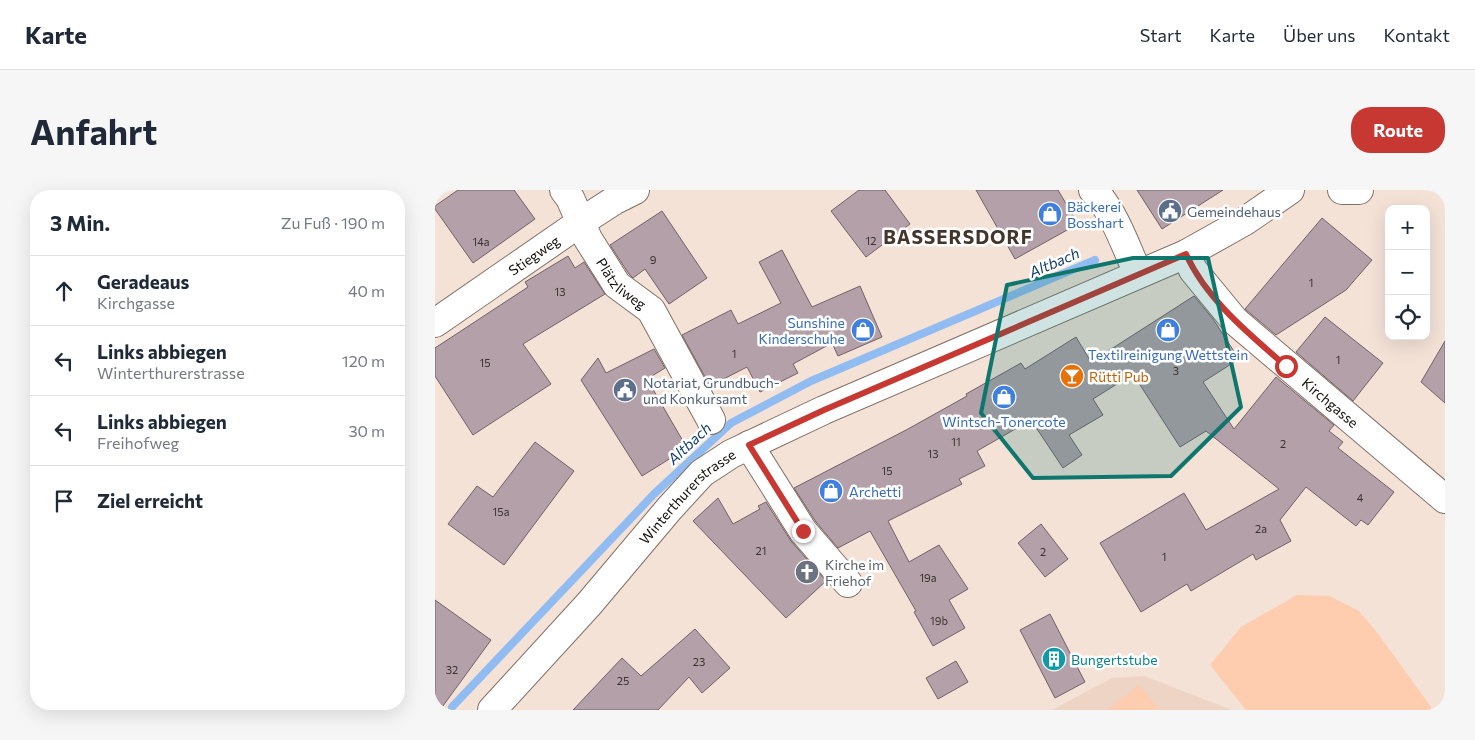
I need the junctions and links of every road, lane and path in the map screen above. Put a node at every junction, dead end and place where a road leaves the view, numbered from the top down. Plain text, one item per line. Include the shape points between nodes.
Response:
1 (563, 190) edge
2 (635, 190) edge
3 (1290, 190) edge
4 (1342, 190) edge
5 (1359, 190) edge
6 (1099, 192) edge
7 (581, 222) junction
8 (1186, 254) junction
9 (1138, 274) junction
10 (435, 323) edge
11 (711, 420) dead end
12 (749, 445) junction
13 (1445, 499) edge
14 (848, 583) dead end
15 (493, 710) edge

1 - 7 street, Plätzliweg
2 - 7 street, Stiegweg
3 - 8 street, Winterthurerstrasse via 1245,221
4 - 5 street
6 - 9 street
7 - 10 street, Stiegweg
7 - 11 street, Plätzliweg via 617,285 651,310
8 - 9 street, Winterthurerstrasse
8 - 13 street, Kirchgasse via 1193,270 1235,321
9 - 12 street, Winterthurerstrasse
12 - 14 street via 803,531
12 - 15 street, Winterthurerstrasse via 702,473

